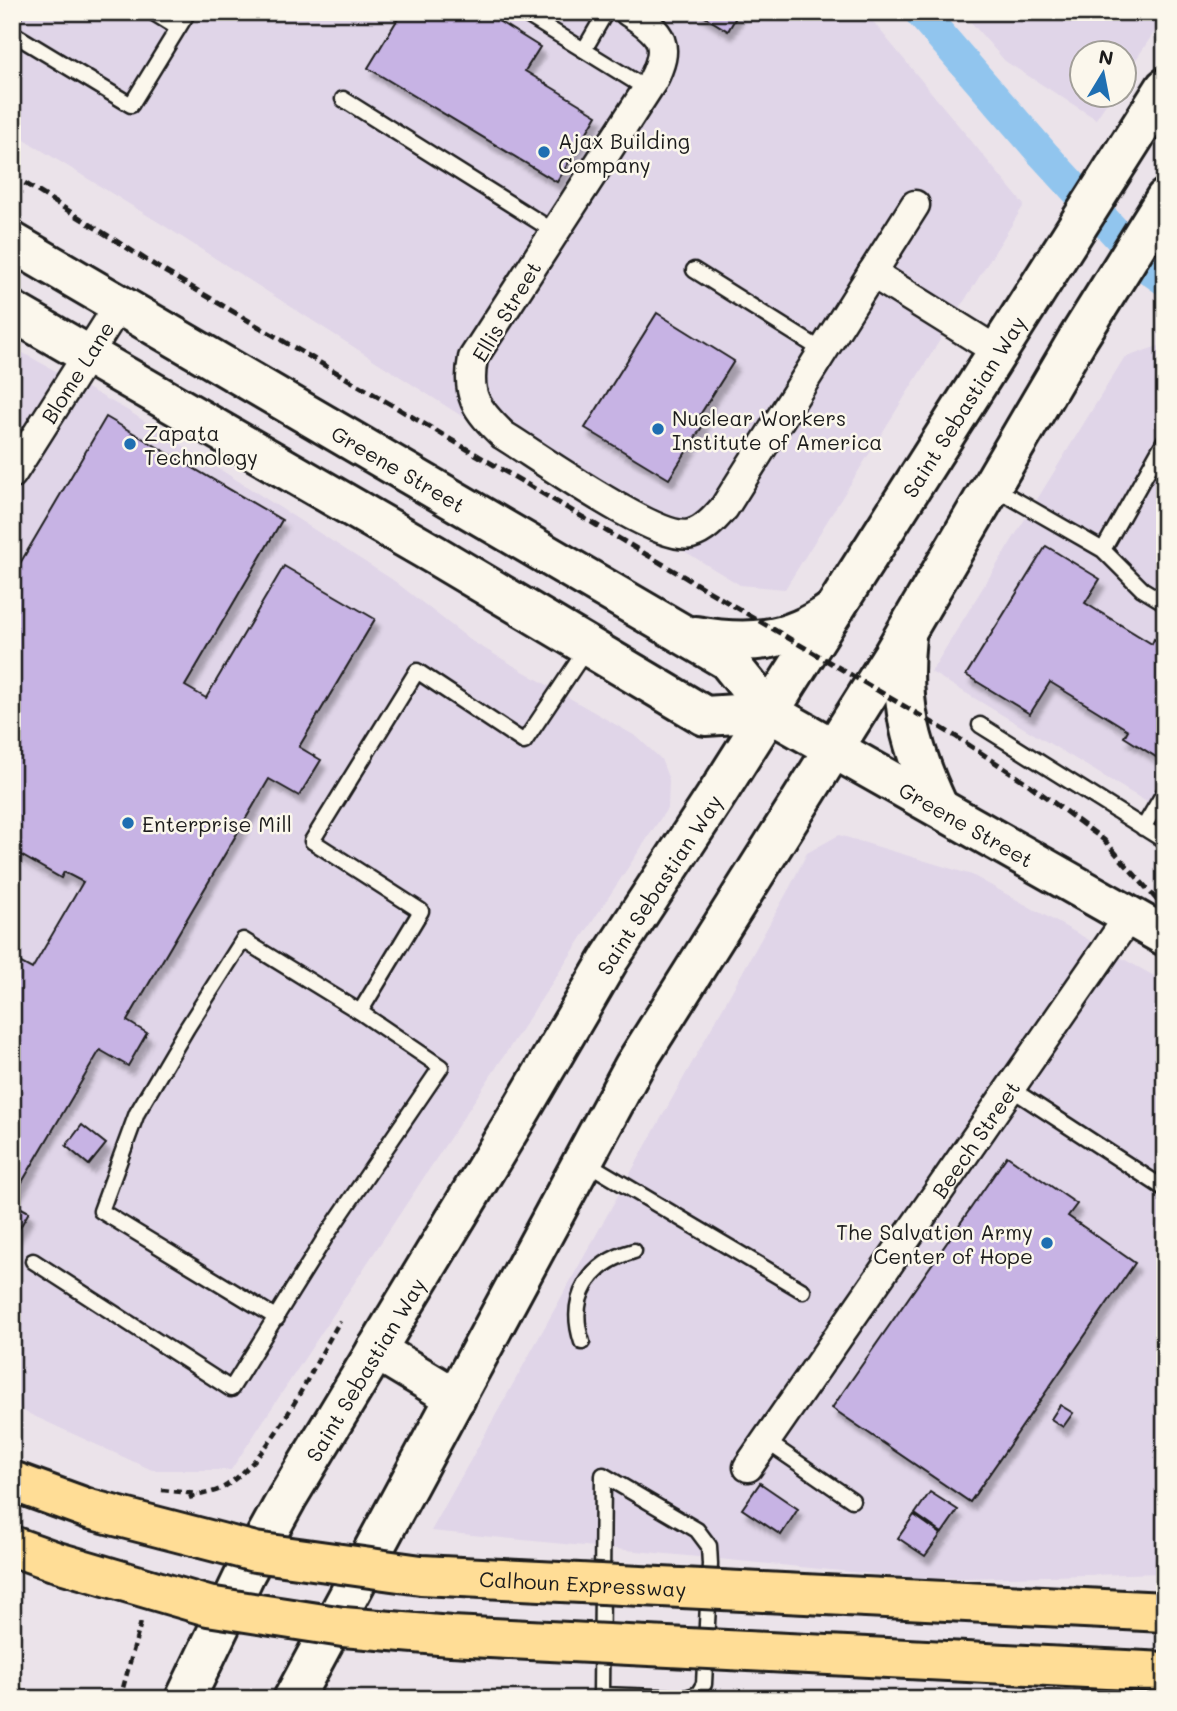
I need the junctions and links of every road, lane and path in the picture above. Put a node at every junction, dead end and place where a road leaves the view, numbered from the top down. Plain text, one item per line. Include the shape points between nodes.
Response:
1 (15, 12) edge
2 (152, 12) edge
3 (188, 12) edge
4 (522, 12) edge
5 (606, 12) edge
6 (629, 12) edge
7 (12, 17) edge
8 (178, 28) junction
9 (12, 33) edge
10 (584, 50) junction
11 (1165, 88) edge
12 (647, 89) junction
13 (343, 99) dead end
14 (1165, 199) edge
15 (915, 205) dead end
16 (555, 232) junction
17 (12, 242) edge
18 (694, 270) dead end
19 (872, 273) junction
20 (119, 305) junction
21 (12, 311) edge
22 (823, 351) junction
23 (997, 351) junction
24 (88, 354) junction
25 (1165, 440) edge
26 (12, 474) edge
27 (991, 486) junction
28 (1103, 550) junction
29 (1165, 603) edge
30 (832, 611) junction
31 (673, 628) junction
32 (906, 631) junction
33 (589, 645) junction
34 (769, 712) junction
35 (980, 725) dead end
36 (833, 747) junction
37 (1165, 791) edge
38 (938, 807) junction
39 (1143, 828) junction
40 (1165, 841) edge
41 (1130, 915) junction
42 (1165, 936) edge
43 (360, 1012) junction
44 (1010, 1088) junction
45 (583, 1161) junction
46 (1165, 1189) edge
47 (634, 1251) dead end
48 (33, 1261) dead end
49 (803, 1291) dead end
50 (277, 1318) junction
51 (340, 1321) dead end
52 (333, 1333) dead end
53 (582, 1342) dead end
54 (376, 1350) junction
55 (456, 1398) junction
56 (766, 1441) junction
57 (12, 1442) edge
58 (19, 1464) edge
59 (748, 1467) dead end
60 (149, 1487) dead end
61 (199, 1494) dead end
62 (852, 1500) dead end
63 (12, 1546) edge
64 (1165, 1612) edge
65 (1165, 1672) edge
66 (600, 1697) edge
67 (185, 1699) edge
68 (293, 1699) edge

1 - 7 lane
2 - 8 lane
3 - 8 lane
4 - 10 lane
5 - 10 lane
6 - 12 street, Ellis Street via 659,34 663,49 661,64
8 - 9 lane via 131,105
10 - 12 lane
11 - 23 main road, Saint Sebastian Way
12 - 16 street, Ellis Street
13 - 16 lane
14 - 27 main road
15 - 19 street
16 - 22 street, Ellis Street via 474,358 469,380 474,401 503,435 642,521 667,532 690,534 709,524 724,508
17 - 20 main road, Greene Street
18 - 22 lane
19 - 22 street
19 - 23 street
20 - 24 street, Blome Lane
20 - 31 main road, Greene Street
21 - 24 main road
23 - 30 main road, Saint Sebastian Way
24 - 26 street, Blome Lane
24 - 33 main road
25 - 28 lane
27 - 28 lane
27 - 32 main road
28 - 29 lane via 1142,590
30 - 31 main road via 809,627 754,642 690,636
30 - 34 main road, Saint Sebastian Way
31 - 34 main road, Greene Street via 727,660
32 - 36 main road
32 - 38 main road via 903,662 909,733
33 - 34 main road via 705,716
33 - 43 lane via 524,742 416,671 364,754 312,841 421,911
34 - 36 main road, Greene Street
34 - 54 main road, Saint Sebastian Way via 610,958
35 - 39 lane
36 - 38 main road, Greene Street
36 - 45 main road via 634,1066
37 - 39 lane
38 - 41 main road, Greene Street
39 - 40 lane
41 - 42 main road, Greene Street
41 - 44 street, Beech Street
43 - 50 lane via 441,1067 328,1233
43 - 50 lane via 243,940 137,1113 101,1210
44 - 46 lane
44 - 56 street, Beech Street
45 - 49 lane
45 - 55 main road
47 - 53 lane via 606,1262 583,1288 577,1308
48 - 50 lane via 231,1389
51 - 52 path
54 - 55 main road
54 - 67 main road, Saint Sebastian Way, bridge via 246,1572
55 - 68 main road, bridge
56 - 59 street, Beech Street
56 - 62 lane
57 - 58 path
58 - 64 highway, Calhoun Expressway, bridge via 89,1509 228,1545 421,1575
60 - 61 path
63 - 65 highway, bridge via 208,1606 344,1627
66 - 66 lane via 686,1698 698,1694 704,1684 710,1564 709,1546 697,1531 603,1475

